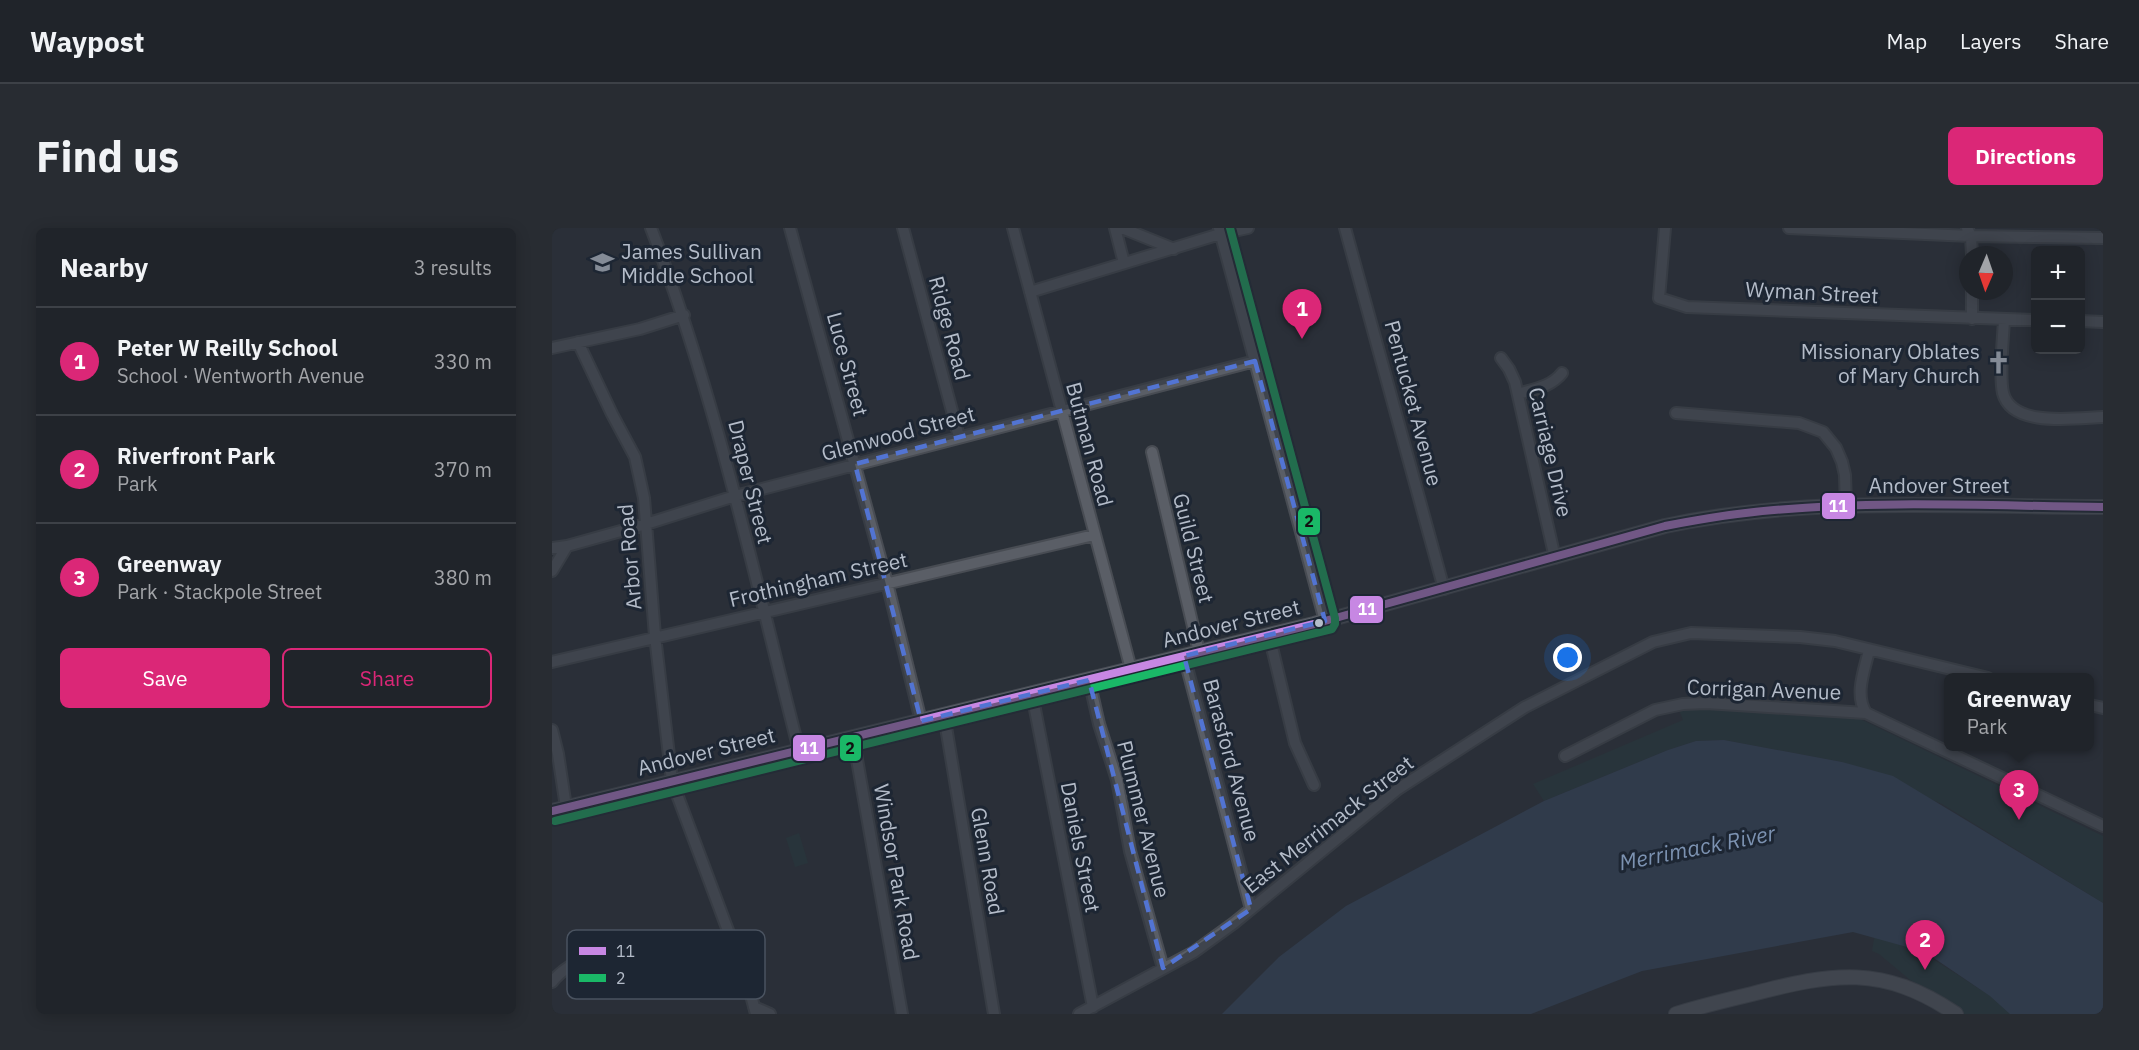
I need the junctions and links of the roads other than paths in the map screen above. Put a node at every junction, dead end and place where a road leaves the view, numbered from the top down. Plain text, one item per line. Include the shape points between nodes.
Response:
1 (651, 228) edge
2 (790, 228) edge
3 (903, 228) edge
4 (1013, 228) edge
5 (1115, 228) edge
6 (1122, 228) edge
7 (1248, 228) edge
8 (1345, 228) edge
9 (1665, 228) edge
10 (1789, 228) edge
11 (1220, 231) edge
12 (1969, 232) edge
13 (2103, 238) edge
14 (1173, 249) junction
15 (1124, 263) junction
16 (1030, 292) junction
17 (1972, 300) edge
18 (684, 315) junction
19 (1972, 319) junction
20 (2004, 320) junction
21 (2031, 320) edge
22 (2085, 321) edge
23 (2103, 322) edge
24 (578, 342) junction
25 (552, 348) edge
26 (1501, 358) dead end
27 (1255, 361) junction
28 (1562, 373) dead end
29 (1518, 394) junction
30 (1062, 410) junction
31 (1676, 413) dead end
32 (2103, 417) edge
33 (959, 437) junction
34 (1152, 452) dead end
35 (855, 464) junction
36 (735, 496) junction
37 (1846, 506) junction
38 (2103, 507) edge
39 (646, 524) junction
40 (1094, 535) junction
41 (567, 546) junction
42 (552, 548) edge
43 (1555, 558) junction
44 (552, 571) edge
45 (888, 583) junction
46 (1444, 589) junction
47 (764, 612) junction
48 (1325, 621) junction
49 (1269, 635) junction
50 (655, 636) junction
51 (1869, 650) junction
52 (1199, 652) junction
53 (1184, 656) junction
54 (552, 662) edge
55 (1131, 669) junction
56 (1967, 673) edge
57 (1089, 680) junction
58 (1032, 694) junction
59 (1866, 713) junction
60 (944, 715) junction
61 (921, 721) junction
62 (552, 730) edge
63 (853, 737) junction
64 (799, 750) junction
65 (1944, 750) edge
66 (1946, 751) edge
67 (1565, 756) dead end
68 (672, 781) junction
69 (1314, 785) dead end
70 (566, 807) junction
71 (552, 811) edge
72 (2103, 826) edge
73 (1251, 909) junction
74 (728, 930) edge
75 (567, 967) edge
76 (1163, 968) junction
77 (552, 982) edge
78 (1093, 1007) junction
79 (755, 1010) edge
80 (770, 1014) edge
81 (902, 1014) edge
82 (994, 1014) edge
83 (1079, 1014) edge
84 (1676, 1014) edge
85 (1956, 1014) edge

1 - 18 street, Draper Street
2 - 35 street, Luce Street
3 - 33 street, Ridge Road
4 - 16 street, Butman Road
5 - 15 street
6 - 14 street
7 - 11 street
8 - 46 street, Pentucket Avenue
9 - 19 street, Wyman Street via 1659,298 1688,307
10 - 12 street
11 - 14 street
11 - 27 street
12 - 13 street
14 - 15 street
15 - 16 street
16 - 30 street, Butman Road
17 - 19 street
18 - 24 street
18 - 36 street, Draper Street
19 - 20 street, Wyman Street
20 - 21 street, Wyman Street
20 - 32 street via 2003,392 2010,407 2034,417
22 - 23 street
24 - 25 street
24 - 39 street, Arbor Road via 635,457
26 - 29 street, Carriage Drive
27 - 30 street, Glenwood Street
27 - 48 street
28 - 29 street via 1549,385
29 - 43 street, Carriage Drive
30 - 33 street, Glenwood Street
30 - 40 street, Butman Road
31 - 37 street via 1799,423 1823,432 1842,462
33 - 35 street, Glenwood Street
34 - 52 street, Guild Street
35 - 36 street, Glenwood Street
35 - 45 street, Luce Street
36 - 39 street, Glenwood Street
36 - 47 street, Draper Street
37 - 38 main road, Andover Street
37 - 43 main road, Andover Street via 1704,518
39 - 41 street, Glenwood Street
39 - 50 street, Arbor Road
40 - 45 street, Frothingham Street
40 - 55 street, Butman Road
41 - 42 street, Glenwood Street
41 - 44 street
43 - 46 main road, Andover Street
45 - 47 street, Frothingham Street
45 - 61 street, Luce Street
46 - 48 main road, Andover Street
47 - 50 street, Frothingham Street
47 - 64 street, Draper Street
48 - 49 main road, Andover Street
49 - 52 main road, Andover Street
49 - 69 street via 1295,743
50 - 54 street, Frothingham Street
50 - 68 street, Arbor Road
51 - 56 street, East Merrimack Street
51 - 59 street via 1860,692
51 - 73 street, East Merrimack Street via 1835,641 1743,634 1691,633 1653,642 1525,707 1398,789
52 - 53 main road, Andover Street
53 - 55 main road, Andover Street
53 - 73 street, Barasford Avenue
55 - 57 main road, Andover Street
57 - 58 main road, Andover Street
57 - 76 street, Plummer Avenue
58 - 60 main road, Andover Street
58 - 78 street, Daniels Street
59 - 65 street
59 - 67 street, Corrigan Avenue via 1683,704 1655,710
60 - 61 main road, Andover Street
60 - 82 street, Glenn Road
61 - 63 main road, Andover Street
62 - 70 street
63 - 64 main road, Andover Street
63 - 81 street, Windsor Park Road
64 - 68 main road, Andover Street
66 - 72 street
68 - 70 main road, Andover Street
68 - 74 street, Arbor Road
70 - 71 main road, Andover Street
73 - 76 street, East Merrimack Street via 1194,952
75 - 77 street
76 - 78 street, East Merrimack Street
78 - 83 street, East Merrimack Street
79 - 80 street
84 - 85 main road via 1797,982 1846,976 1899,985

